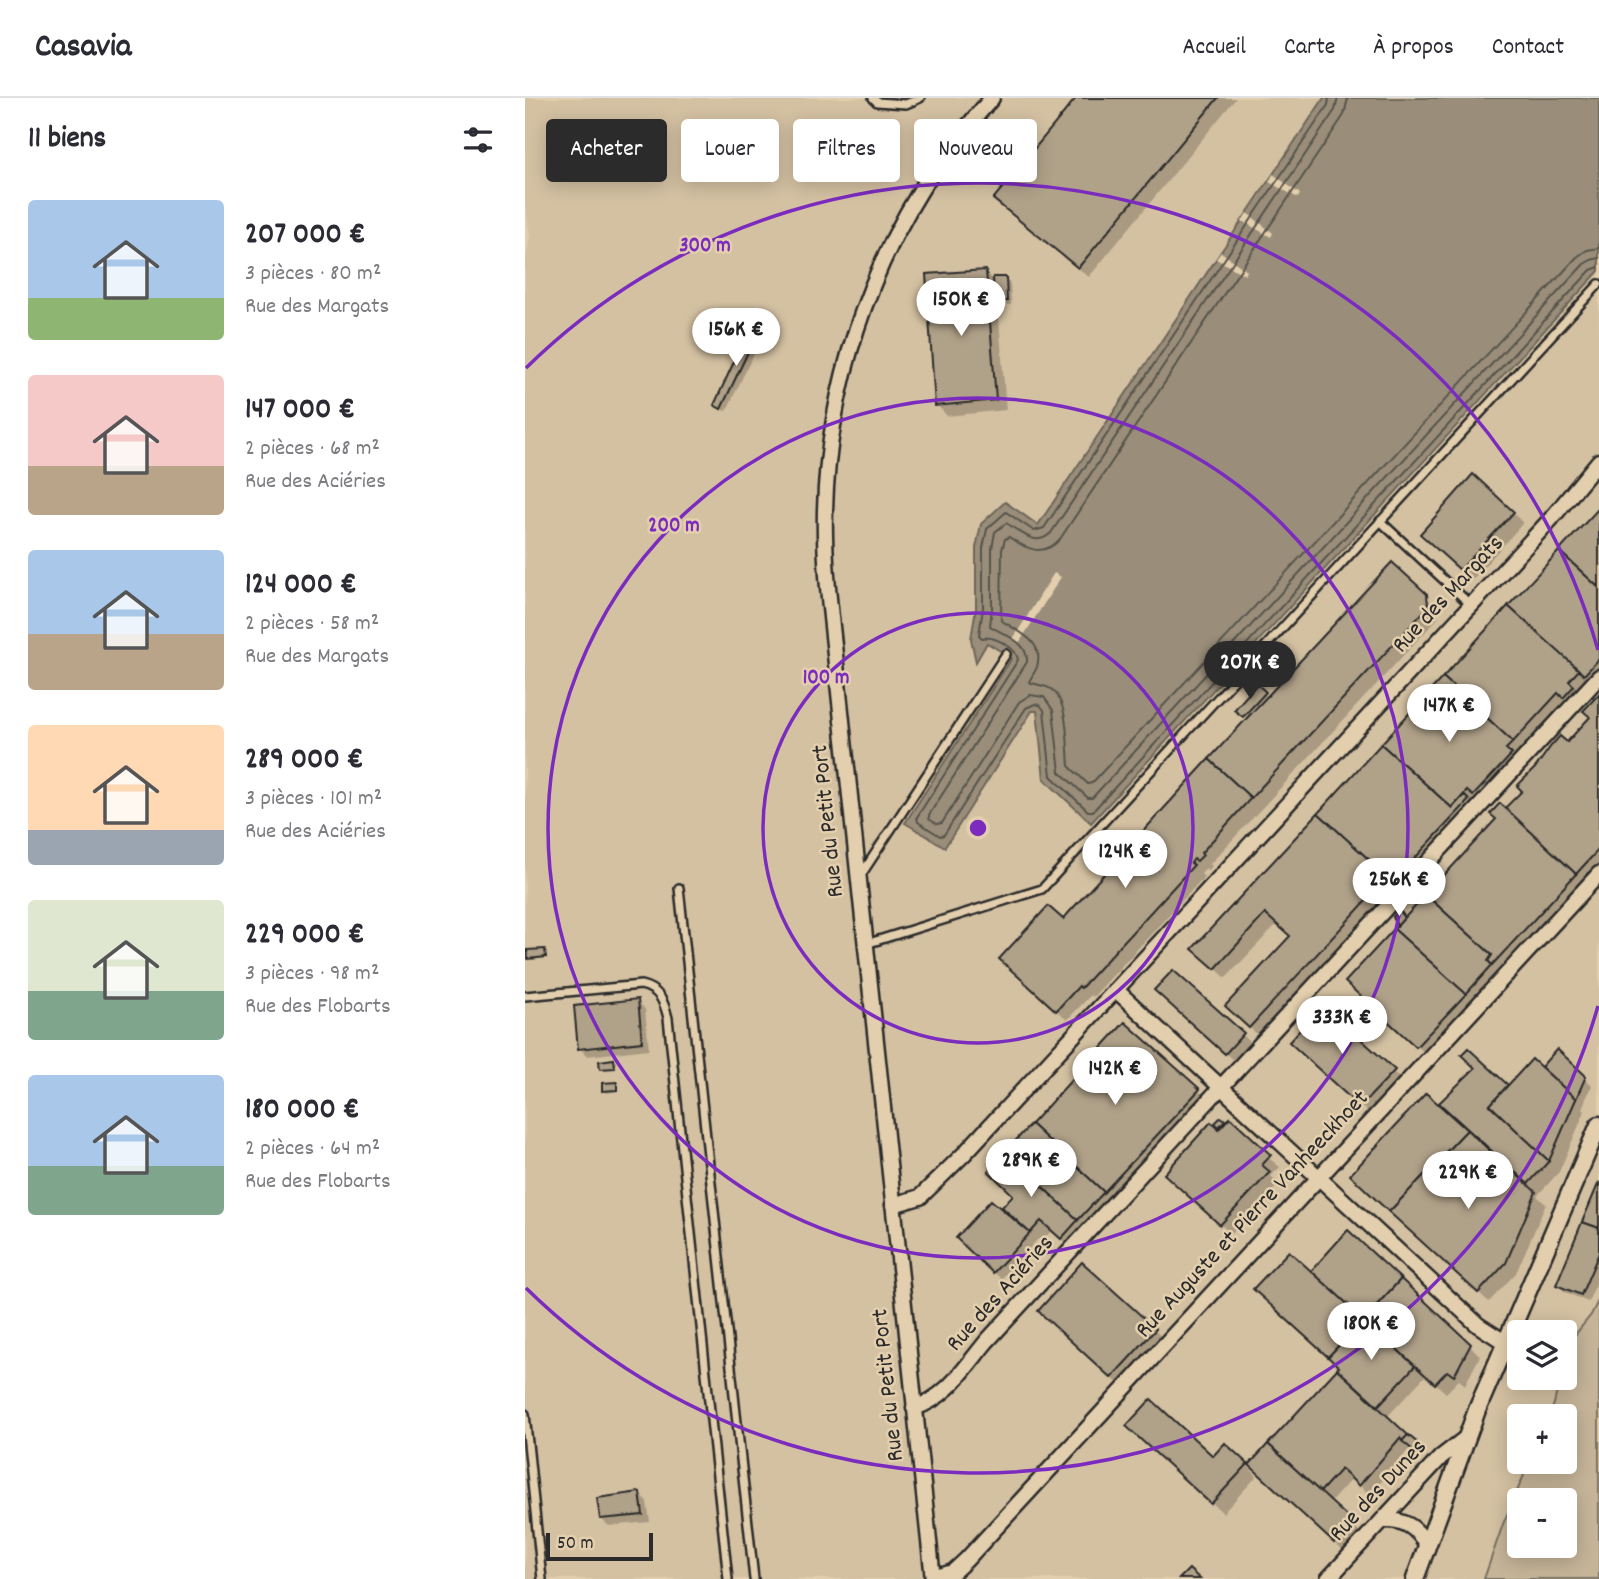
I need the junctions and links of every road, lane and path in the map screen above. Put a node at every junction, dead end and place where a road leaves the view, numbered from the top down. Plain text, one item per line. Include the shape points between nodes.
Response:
1 (873, 98) edge
2 (920, 98) edge
3 (992, 98) edge
4 (1599, 284) edge
5 (1599, 461) edge
6 (1380, 521) junction
7 (1471, 606) junction
8 (1006, 654) dead end
9 (1599, 677) edge
10 (1599, 874) edge
11 (859, 879) junction
12 (679, 888) dead end
13 (865, 944) junction
14 (1116, 990) junction
15 (525, 996) edge
16 (1221, 1087) junction
17 (1599, 1125) edge
18 (1319, 1178) junction
19 (893, 1205) junction
20 (1506, 1343) junction
21 (914, 1408) junction
22 (525, 1414) edge
23 (1467, 1437) junction
24 (1383, 1520) junction
25 (1427, 1545) junction
26 (933, 1578) edge
27 (542, 1579) edge
28 (728, 1579) edge
29 (754, 1579) edge
30 (1328, 1579) edge
31 (1415, 1579) edge

1 - 2 lane via 906,104
3 - 11 street, Rue du Petit Port via 940,161 899,230 863,311 838,401 826,485 825,556
4 - 6 lane
5 - 7 street, Rue des Margats
6 - 7 lane
6 - 13 lane via 1042,889
7 - 14 street, Rue des Margats
8 - 11 lane
9 - 16 street, Rue des Aciéries
10 - 18 street, Rue Auguste et Pierre Vanheeckhoet
11 - 13 street, Rue du Petit Port
12 - 29 lane
13 - 19 street, Rue du Petit Port
14 - 16 street
14 - 19 street, Rue des Margats via 935,1184 915,1200
15 - 28 lane via 641,985 652,989 664,1003
16 - 18 street
16 - 21 street, Rue des Aciéries via 942,1393
17 - 20 street
18 - 20 street via 1478,1325
18 - 26 street, Rue Auguste et Pierre Vanheeckhoet via 966,1560 953,1572
19 - 21 street, Rue du Petit Port
20 - 23 street
21 - 26 street, Rue du Petit Port
22 - 27 lane
23 - 24 street, Rue des Dunes via 1441,1457
23 - 25 street
24 - 25 street via 1409,1524
24 - 30 street, Rue des Dunes
25 - 31 street

